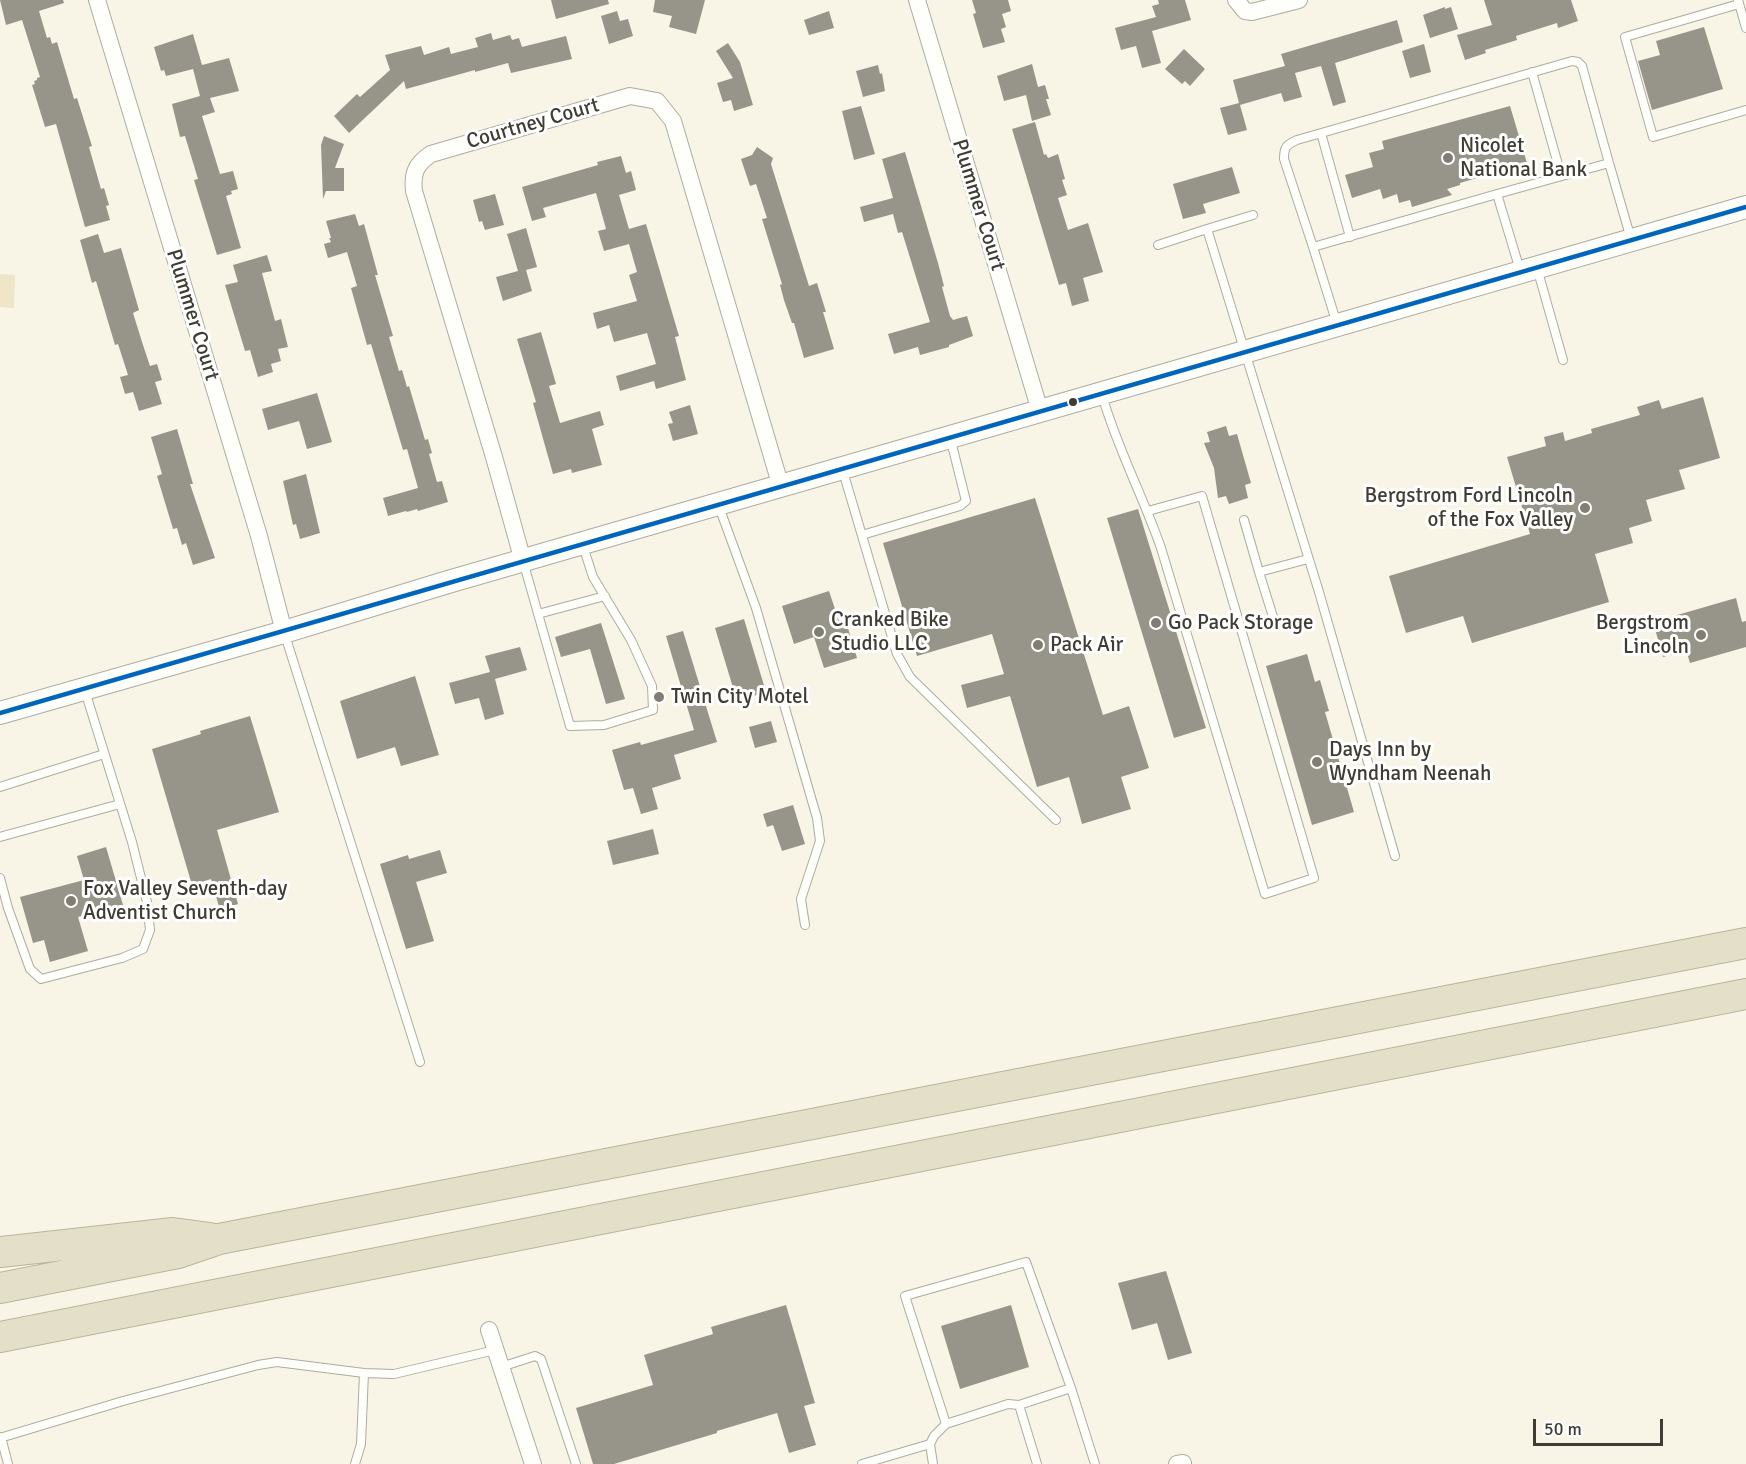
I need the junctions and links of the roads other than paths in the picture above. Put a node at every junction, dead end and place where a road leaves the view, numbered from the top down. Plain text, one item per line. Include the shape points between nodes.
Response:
1 (97, 0) edge
2 (917, 0) edge
3 (1299, 0) edge
4 (1739, 2) edge
5 (1241, 6) edge
6 (1746, 28) edge
7 (1532, 72) junction
8 (1746, 110) edge
9 (1321, 133) junction
10 (1609, 163) junction
11 (1561, 176) junction
12 (1497, 194) junction
13 (1746, 207) edge
14 (1253, 215) dead end
15 (1207, 229) junction
16 (1350, 237) junction
17 (1632, 240) junction
18 (1158, 245) dead end
19 (1313, 247) junction
20 (1529, 269) junction
21 (1337, 324) junction
22 (1244, 351) junction
23 (1563, 360) dead end
24 (1102, 393) junction
25 (1040, 411) junction
26 (950, 437) junction
27 (842, 468) junction
28 (781, 487) junction
29 (717, 504) junction
30 (1148, 511) junction
31 (1244, 520) dead end
32 (862, 535) junction
33 (582, 543) junction
34 (1308, 559) junction
35 (523, 561) junction
36 (1259, 572) junction
37 (605, 596) junction
38 (538, 614) junction
39 (1274, 620) dead end
40 (284, 632) junction
41 (84, 689) junction
42 (0, 713) edge
43 (104, 754) junction
44 (0, 787) edge
45 (120, 804) junction
46 (1056, 820) dead end
47 (0, 837) edge
48 (1395, 856) dead end
49 (0, 878) edge
50 (805, 925) dead end
51 (1746, 943) edge
52 (1746, 994) edge
53 (420, 1062) dead end
54 (219, 1239) junction
55 (0, 1252) edge
56 (0, 1288) edge
57 (489, 1330) dead end
58 (0, 1338) edge
59 (495, 1350) junction
60 (501, 1367) junction
61 (364, 1373) junction
62 (1071, 1388) junction
63 (1019, 1405) junction
64 (946, 1424) junction
65 (1, 1438) edge
66 (930, 1444) junction
67 (8, 1464) edge
68 (355, 1464) edge
69 (533, 1464) edge
70 (576, 1464) edge
71 (862, 1464) edge
72 (933, 1464) edge
73 (1037, 1464) edge
74 (1095, 1464) edge

1 - 40 street, Plummer Court via 259,536
2 - 25 street, Plummer Court
3 - 5 street via 1261,11
4 - 6 lane
4 - 8 lane via 1625,37 1653,137
7 - 9 lane
7 - 10 lane via 1572,61 1582,66
7 - 11 lane
9 - 16 lane
9 - 19 lane via 1284,148 1284,159
10 - 11 lane
10 - 17 lane
11 - 12 lane
12 - 16 lane
12 - 20 lane
13 - 17 main road
14 - 15 lane
15 - 18 lane
15 - 22 lane
16 - 19 lane
17 - 20 main road
19 - 21 lane
20 - 21 main road
20 - 23 lane
21 - 22 main road
22 - 24 main road
22 - 34 lane
24 - 25 main road
24 - 30 lane via 1114,435
25 - 26 main road
26 - 27 main road
26 - 32 lane via 966,501 960,507
27 - 28 main road
27 - 32 lane
28 - 29 main road
28 - 35 street, Courtney Court via 672,122 657,101 630,96 431,154 421,161 412,178
29 - 33 main road
29 - 50 lane via 756,608 817,818 820,841 801,899
30 - 30 lane via 1202,495 1314,878 1265,894
31 - 36 lane
32 - 46 lane via 897,654 910,677
33 - 35 main road
33 - 37 lane via 593,577
34 - 36 lane
34 - 48 lane
35 - 38 lane
35 - 40 main road
36 - 39 lane
37 - 38 lane
37 - 38 lane via 652,686 653,710 604,725 570,726
40 - 41 main road
40 - 53 lane
41 - 42 main road
41 - 43 lane
43 - 44 lane
43 - 45 lane
45 - 47 lane
45 - 49 lane via 147,902 150,930 143,949 41,979 30,969
51 - 54 highway
52 - 58 highway
54 - 55 highway via 173,1233
54 - 56 highway via 178,1253
57 - 59 street
59 - 60 street
59 - 61 lane via 394,1374
60 - 69 street
60 - 70 lane via 535,1356 541,1359
61 - 65 lane via 277,1362 258,1365
61 - 68 lane via 361,1444
62 - 63 lane
62 - 64 lane via 1026,1262 904,1296
62 - 74 lane
63 - 64 lane via 1008,1404
63 - 73 lane
64 - 66 lane
65 - 67 lane
66 - 71 lane
66 - 72 lane

